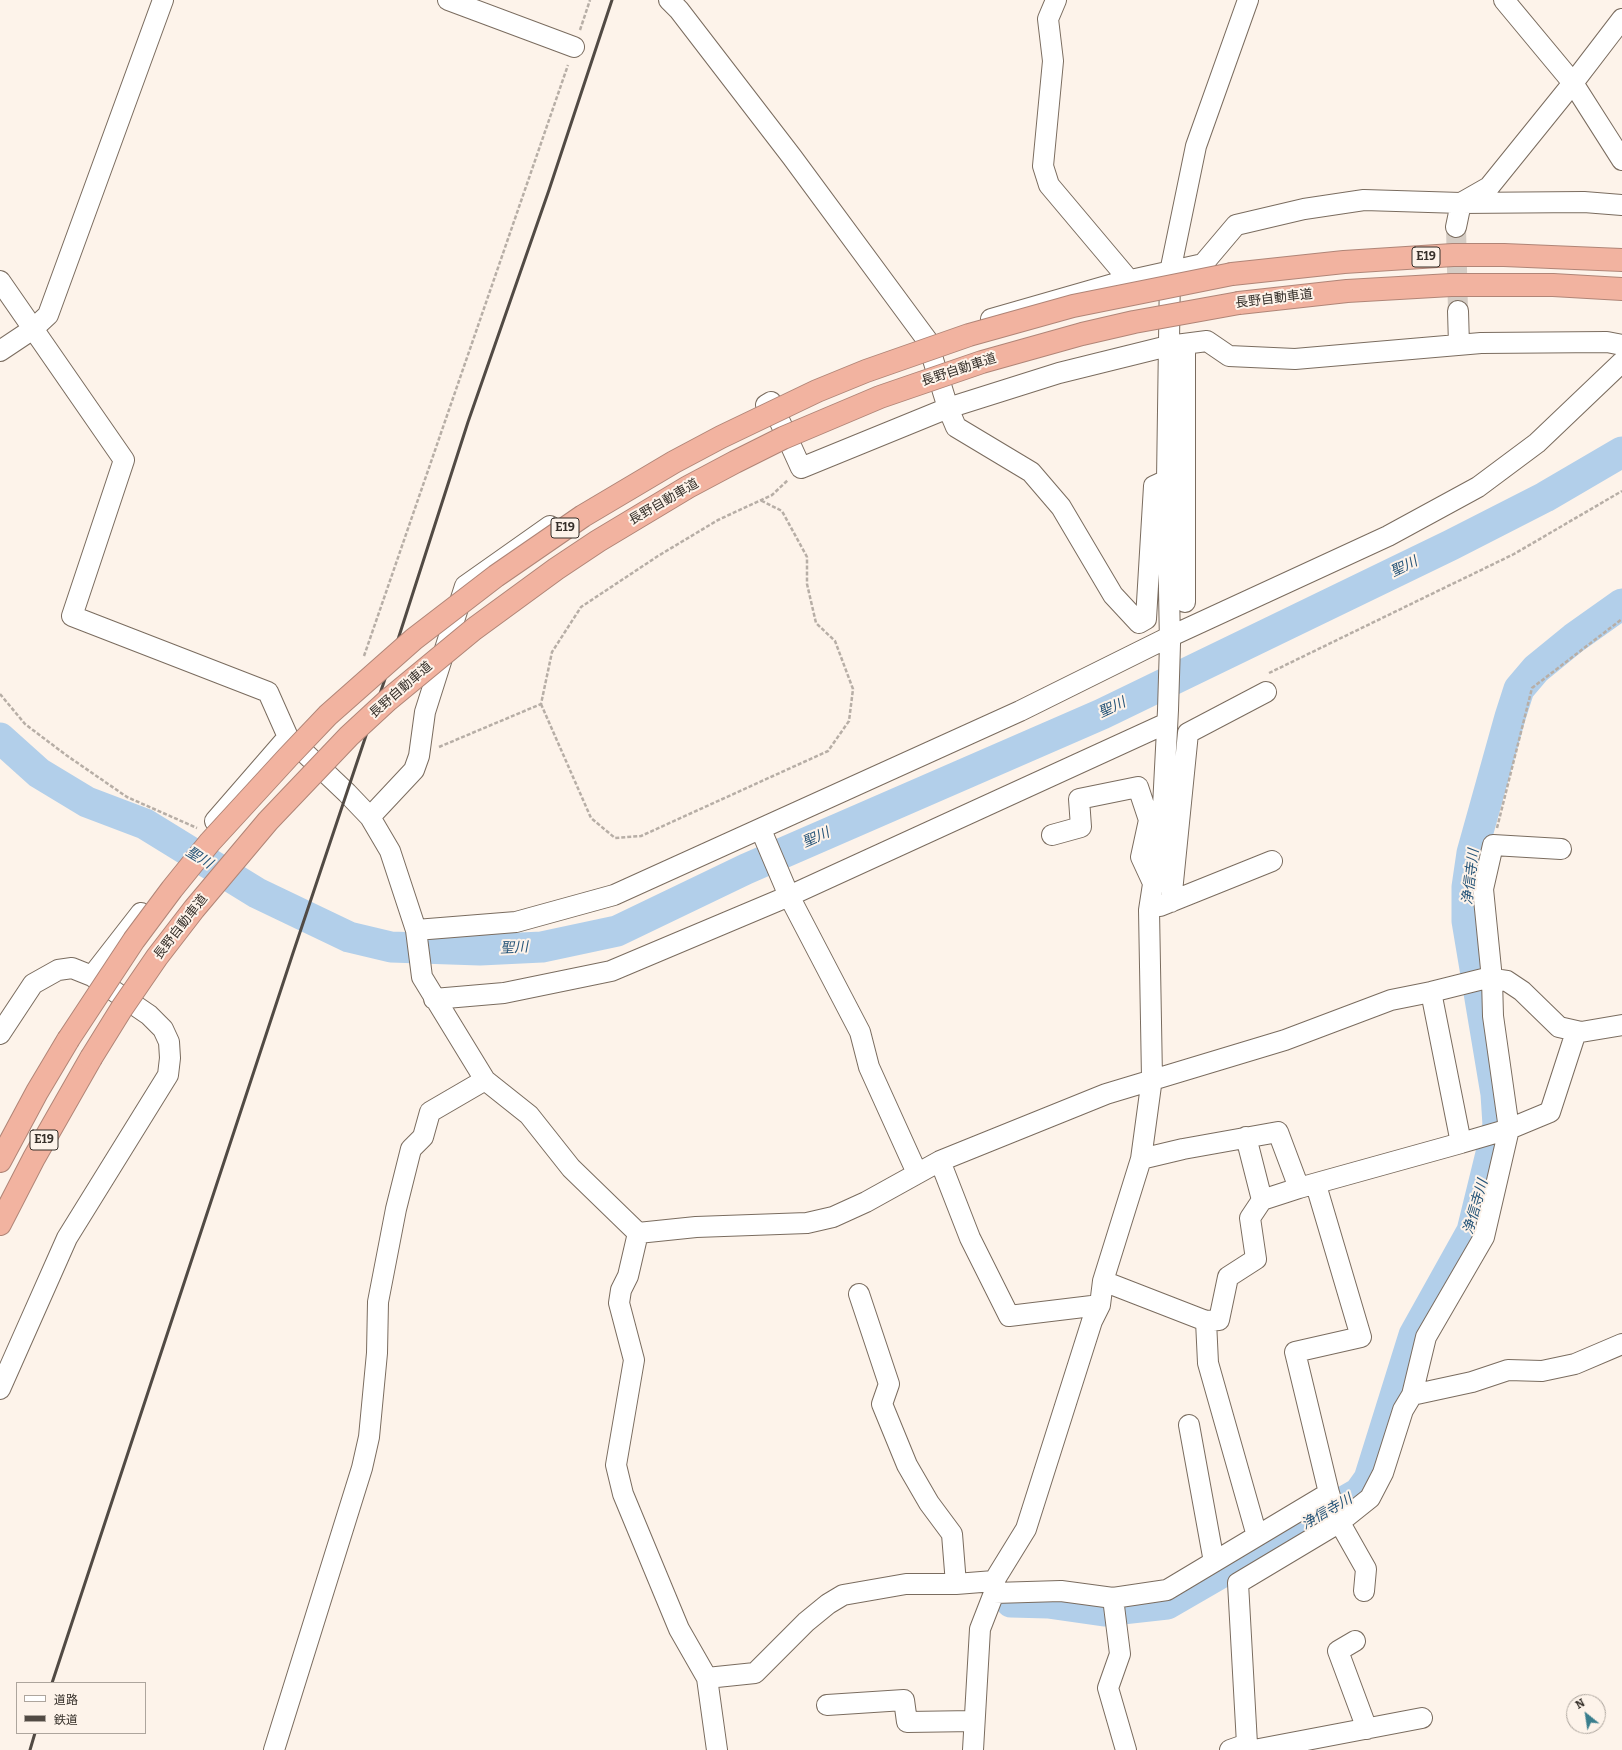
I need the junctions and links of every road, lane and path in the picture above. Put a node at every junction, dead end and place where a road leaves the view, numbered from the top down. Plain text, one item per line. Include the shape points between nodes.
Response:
1 (163, 0) edge
2 (448, 0) edge
3 (590, 0) edge
4 (1056, 0) edge
5 (1248, 0) edge
6 (1504, 0) edge
7 (681, 3) edge
8 (1622, 19) edge
9 (574, 47) junction
10 (1574, 83) junction
11 (1622, 160) edge
12 (1461, 203) junction
13 (1622, 205) edge
14 (1456, 227) tunnel mouth
15 (1622, 260) edge
16 (1170, 272) junction
17 (0, 280) edge
18 (1130, 280) junction
19 (1622, 289) edge
20 (1458, 311) tunnel mouth
21 (33, 329) junction
22 (926, 340) junction
23 (1177, 345) junction
24 (1460, 345) junction
25 (1622, 345) edge
26 (0, 351) edge
27 (1622, 362) edge
28 (771, 402) junction
29 (948, 408) junction
30 (801, 468) junction
31 (1176, 483) junction
32 (1622, 491) edge
33 (760, 500) junction
34 (1185, 602) dead end
35 (1622, 619) edge
36 (1170, 641) junction
37 (361, 664) dead end
38 (1266, 683) joint
39 (0, 694) edge
40 (541, 704) junction
41 (1168, 717) junction
42 (288, 737) junction
43 (419, 756) junction
44 (370, 817) junction
45 (761, 830) junction
46 (197, 835) junction
47 (1052, 835) dead end
48 (1492, 845) junction
49 (1561, 849) dead end
50 (1272, 862) dead end
51 (1153, 883) junction
52 (789, 896) junction
53 (1171, 902) junction
54 (1149, 910) junction
55 (416, 930) junction
56 (92, 976) junction
57 (1490, 978) junction
58 (1431, 992) junction
59 (434, 999) junction
60 (1622, 1025) edge
61 (1576, 1032) junction
62 (0, 1034) edge
63 (1152, 1078) junction
64 (485, 1080) junction
65 (1509, 1130) junction
66 (1246, 1137) junction
67 (1461, 1142) junction
68 (1141, 1159) junction
69 (0, 1161) edge
70 (940, 1161) junction
71 (917, 1173) junction
72 (1307, 1187) junction
73 (1262, 1200) junction
74 (0, 1224) edge
75 (638, 1233) junction
76 (1103, 1281) junction
77 (859, 1294) dead end
78 (1100, 1305) junction
79 (1206, 1321) junction
80 (1622, 1344) edge
81 (0, 1389) edge
82 (1412, 1395) junction
83 (1189, 1425) dead end
84 (1329, 1494) junction
85 (1338, 1519) junction
86 (1257, 1536) junction
87 (1221, 1560) junction
88 (1238, 1580) junction
89 (956, 1584) junction
90 (994, 1587) junction
91 (1364, 1591) dead end
92 (1113, 1607) junction
93 (1355, 1641) dead end
94 (707, 1678) junction
95 (827, 1705) dead end
96 (1422, 1718) dead end
97 (974, 1721) junction
98 (1367, 1729) junction
99 (1246, 1749) edge
100 (274, 1750) edge
101 (717, 1750) edge
102 (973, 1750) edge
103 (1126, 1750) edge

1 - 21 street via 48,315
2 - 9 street
3 - 9 path
4 - 18 street via 1048,19 1053,60 1043,166 1049,185
5 - 16 street via 1196,146
6 - 10 street
7 - 22 street
8 - 10 street
9 - 37 path
10 - 11 street
10 - 12 street via 1489,187
12 - 13 street via 1584,202
12 - 14 street
12 - 16 street via 1364,200 1297,211 1236,225 1203,264
15 - 69 highway, E19, bridge via 1453,255 1344,262 1232,274 1073,306 968,336 866,371 817,391 674,462 577,520 496,576 414,639 328,716 293,752 210,842 134,940 68,1040
16 - 18 street
16 - 23 street
17 - 21 street
18 - 22 street via 1025,308
19 - 74 highway, 長野自動車道 / E19, bridge via 1509,285 1421,286 1308,294 1239,303 1134,322 982,362 880,397 783,438 688,487 598,541 474,629 349,736 268,822 194,909 122,1008 38,1151
20 - 24 street
21 - 26 street
21 - 42 street via 124,460 72,616 268,692
22 - 28 street via 859,363
22 - 29 street
23 - 24 street via 1206,341 1229,356 1294,359
23 - 29 street via 1059,373
23 - 31 street
24 - 25 street via 1607,342
27 - 36 street via 1537,443 1478,487 1388,536
28 - 30 street
28 - 43 street via 612,486 525,542 465,586 425,712
29 - 30 street
29 - 31 street via 956,427 1031,472 1061,507 1113,595 1139,623 1146,619 1154,486
30 - 33 path via 772,494
31 - 34 street
31 - 36 street
32 - 38 path via 1514,554
33 - 40 path via 718,520 664,552 581,607 552,652
33 - 40 path via 782,511 808,558 807,584 816,623 835,641 853,689 849,721 828,751 641,836 615,838 591,818
35 - 48 path via 1532,688
36 - 41 street
36 - 45 street
38 - 53 street via 1188,733
39 - 46 path via 25,724 66,755 127,797
40 - 43 path
41 - 51 street via 1162,826
41 - 52 street
42 - 44 street
42 - 46 street
43 - 44 street via 414,770
44 - 55 street via 390,851
45 - 52 street
45 - 55 street via 614,895 516,922
46 - 56 street
47 - 51 street via 1081,827 1079,799 1138,787 1149,820 1141,857
48 - 49 street
48 - 57 street via 1483,889
50 - 53 street
51 - 54 street
52 - 59 street via 611,971 504,993
52 - 71 street via 860,1032 869,1067
53 - 54 street
54 - 63 street
55 - 59 street via 422,977
56 - 62 street via 72,968 58,970 44,977 33,984
56 - 81 street via 149,1015 163,1029 169,1042 168,1074 67,1238
57 - 58 street
57 - 61 street via 1507,981 1530,998 1559,1027
57 - 65 street
58 - 63 street via 1391,1000 1285,1040
58 - 67 street
59 - 64 street
60 - 61 street
61 - 65 street via 1550,1112
63 - 68 street
63 - 70 street
64 - 75 street via 529,1114 571,1168
64 - 100 street via 430,1112 423,1137 411,1149 378,1302 378,1353 369,1437 362,1468
65 - 67 street
65 - 82 street via 1484,1237 1426,1337
66 - 68 street
66 - 72 street via 1278,1132
66 - 73 street
67 - 72 street
68 - 76 street
70 - 71 street
70 - 78 street via 970,1238 1009,1316
71 - 75 street via 866,1202 833,1217 807,1223 696,1227
72 - 73 street
72 - 84 street via 1361,1337 1295,1352
73 - 79 street via 1250,1218 1256,1260 1228,1277 1219,1320
75 - 94 street via 628,1276 620,1290 619,1302 634,1360 616,1465 623,1494 679,1629
76 - 78 street
76 - 79 street
77 - 89 street via 889,1384 882,1404 907,1465 929,1503 952,1534
78 - 90 street via 1092,1321 1026,1529
79 - 86 street via 1208,1364
80 - 82 street via 1575,1364 1542,1371 1508,1370 1472,1382
82 - 85 street via 1403,1410 1383,1473 1370,1498
83 - 87 street
84 - 85 street
84 - 86 street
85 - 88 street
85 - 91 street via 1366,1569
86 - 87 street
87 - 88 street
87 - 92 street via 1168,1590
88 - 99 street
89 - 90 street
89 - 94 street via 906,1584 843,1595 806,1622 755,1673
90 - 92 street via 1061,1591
90 - 97 street via 980,1629
92 - 103 street via 1120,1654 1108,1688
93 - 98 street via 1338,1651
94 - 101 street
95 - 97 street via 904,1700 907,1722
96 - 98 street
97 - 102 street
98 - 99 street

